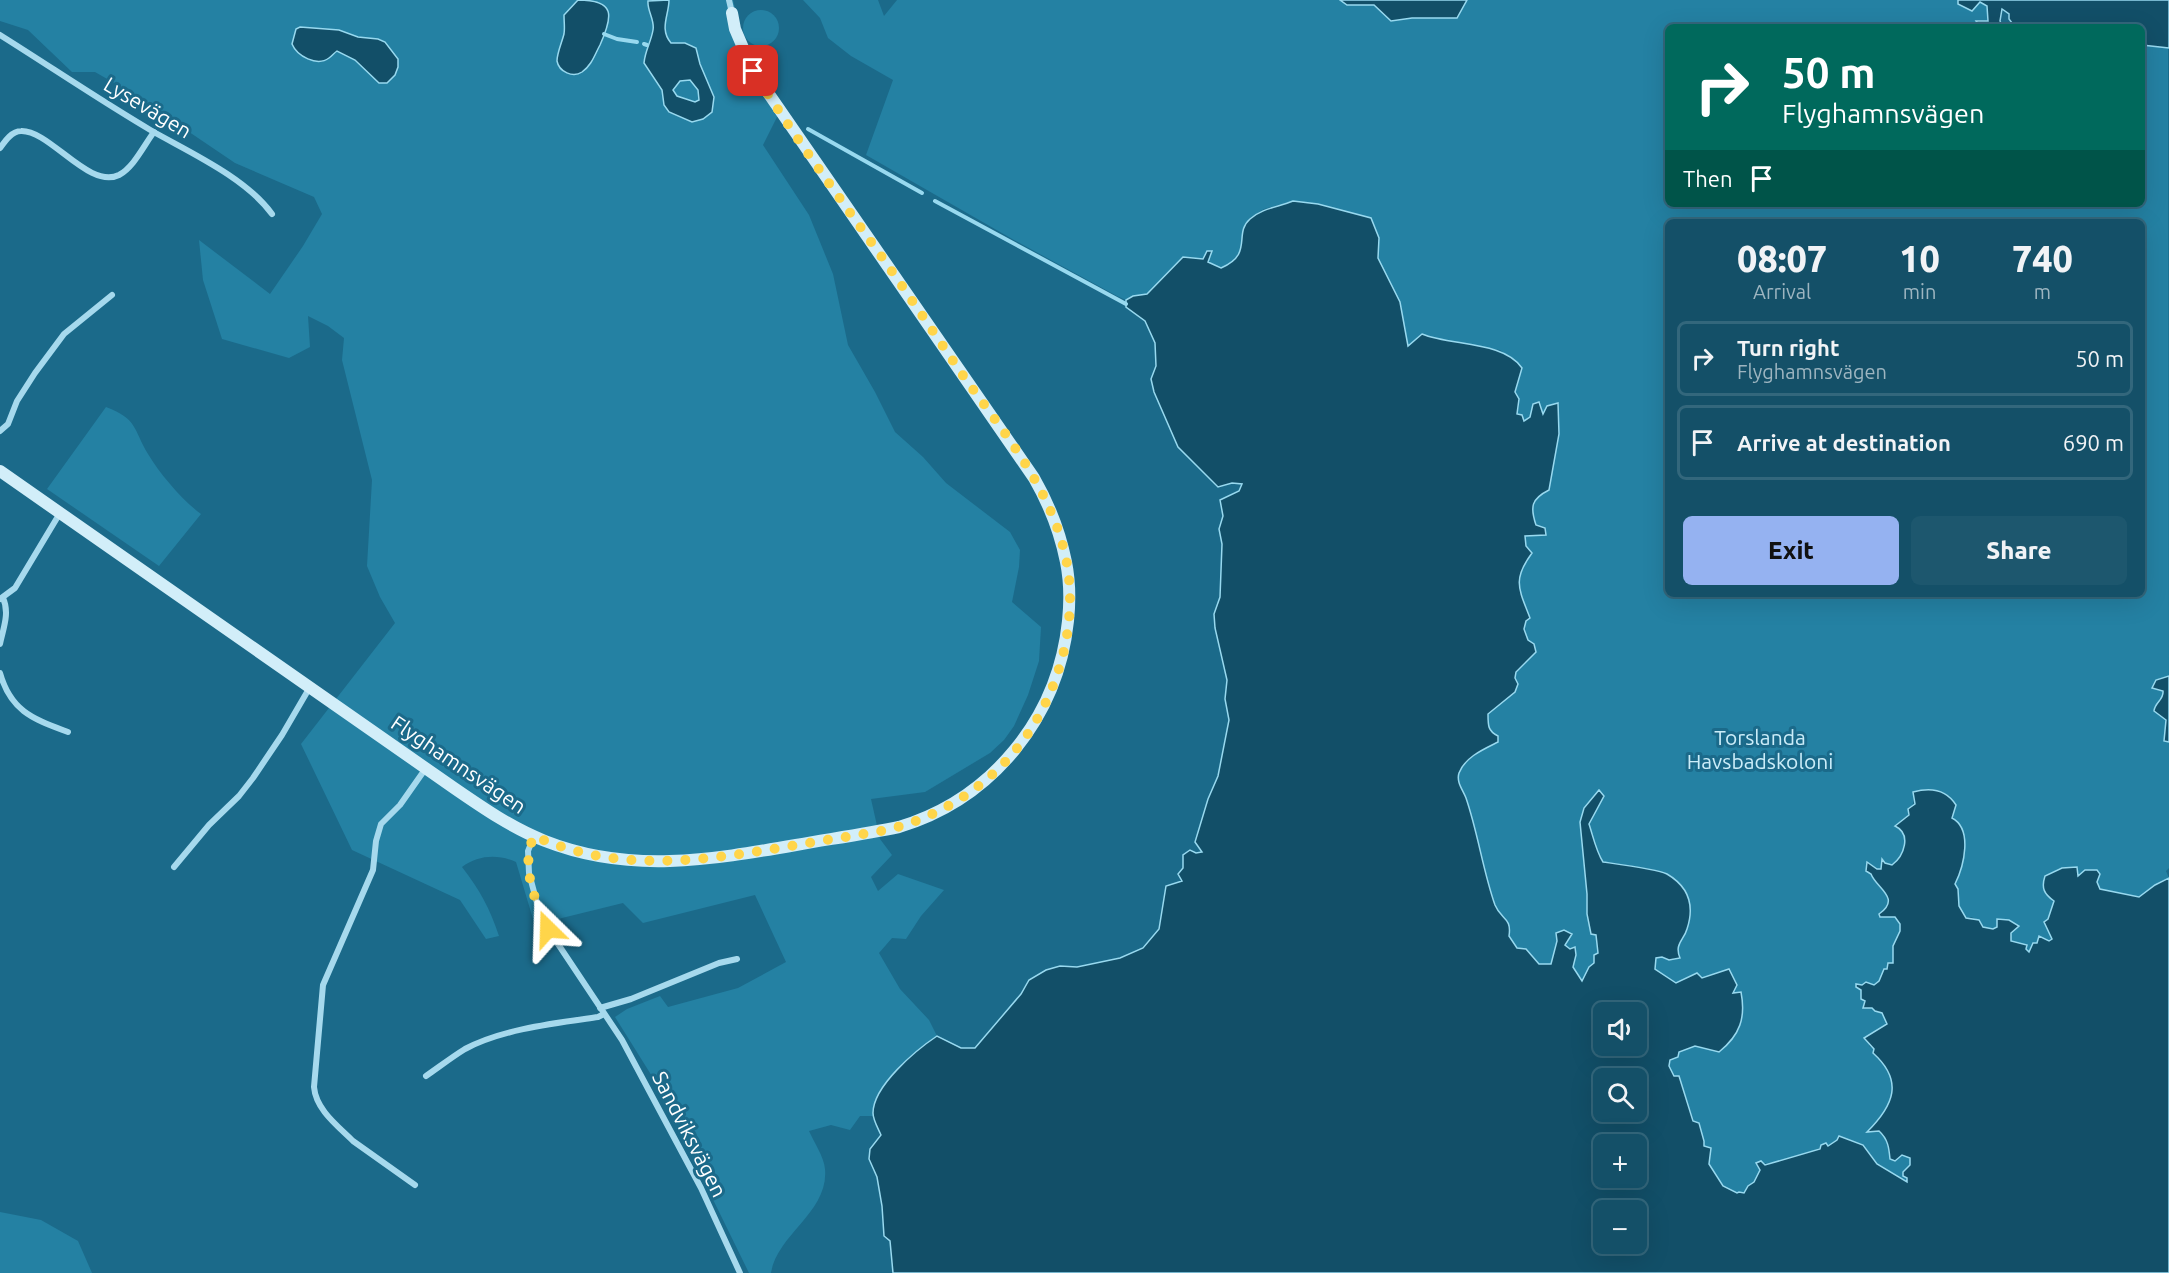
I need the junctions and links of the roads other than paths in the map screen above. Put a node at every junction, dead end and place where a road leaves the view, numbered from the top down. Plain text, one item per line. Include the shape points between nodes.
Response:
1 (729, 0) edge
2 (732, 13) joint
3 (0, 35) edge
4 (154, 132) junction
5 (0, 148) edge
6 (272, 214) dead end
7 (112, 295) dead end
8 (0, 431) edge
9 (0, 471) edge
10 (60, 512) junction
11 (2, 599) edge
12 (0, 644) edge
13 (0, 673) edge
14 (310, 687) junction
15 (68, 732) dead end
16 (426, 768) junction
17 (534, 836) junction
18 (174, 867) dead end
19 (737, 959) dead end
20 (602, 1011) junction
21 (426, 1076) dead end
22 (415, 1185) dead end
23 (740, 1273) edge

1 - 2 street
2 - 17 street, Flyghamnsvägen via 741,45 766,93 1041,490 1067,564 1069,609 1063,651 1043,708 1016,750 977,787 913,823 676,862 608,857
3 - 4 street, Lysevägen
4 - 5 street via 128,168 110,178 94,174 29,133 10,135
4 - 6 street, Lysevägen via 183,146 252,192
7 - 8 street via 64,334
9 - 10 street, Flyghamnsvägen
10 - 11 street via 15,588
10 - 14 street, Flyghamnsvägen
11 - 12 street via 7,614
13 - 15 street via 12,698 25,713
14 - 16 street, Flyghamnsvägen
14 - 18 street via 253,778
16 - 17 street, Flyghamnsvägen
16 - 22 street via 381,824 374,870 323,985 314,1087 318,1103 345,1132
17 - 20 street, Sandviksvägen via 528,850 538,907 548,929
19 - 20 street
20 - 21 street via 598,1017 518,1031 481,1042
20 - 23 street, Sandviksvägen via 671,1131

